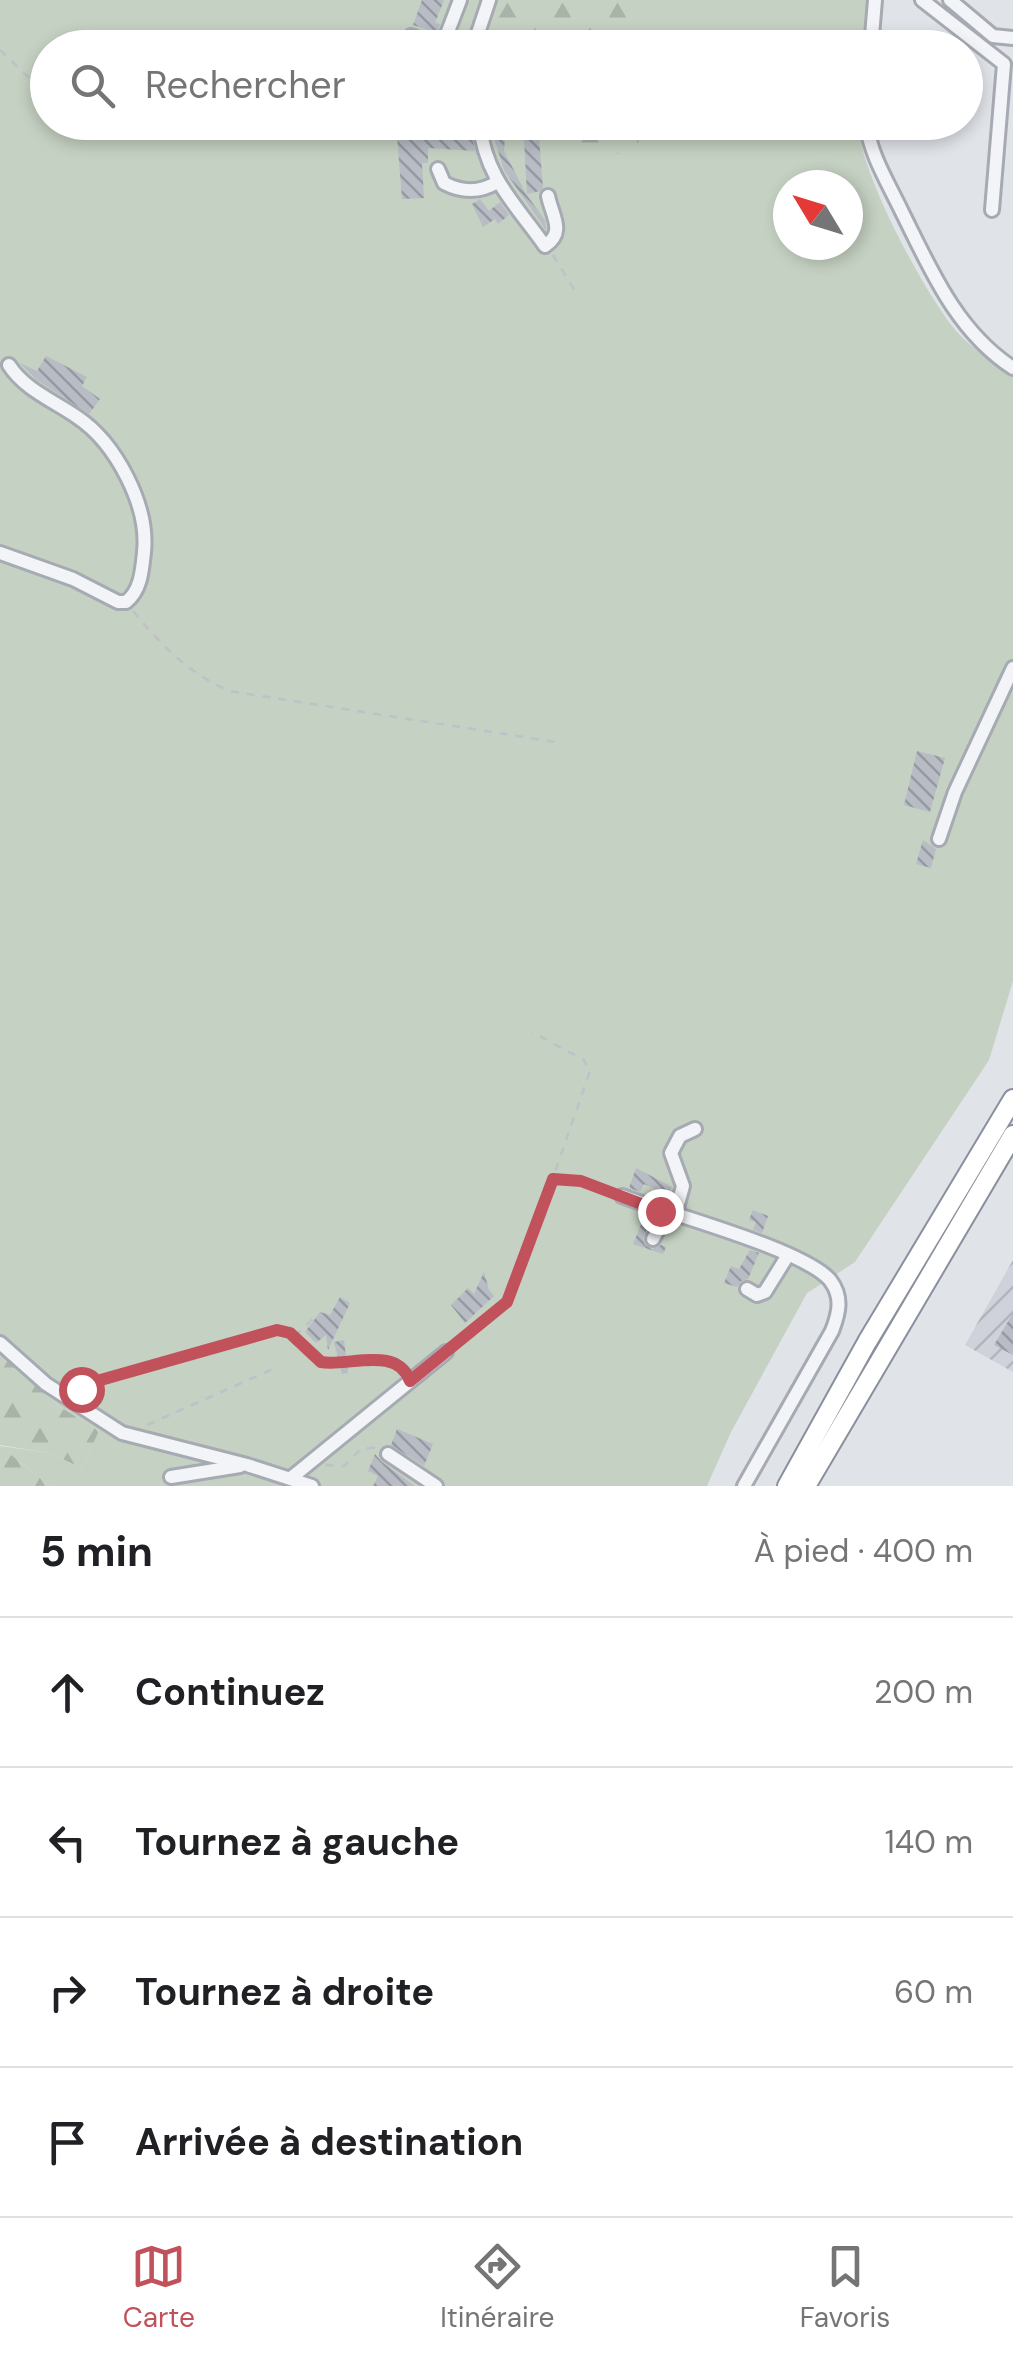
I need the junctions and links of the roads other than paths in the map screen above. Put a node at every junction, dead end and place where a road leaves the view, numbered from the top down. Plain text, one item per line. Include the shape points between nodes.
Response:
1 (460, 0) edge
2 (489, 0) edge
3 (875, 0) edge
4 (922, 0) edge
5 (950, 0) edge
6 (449, 30) edge
7 (479, 30) edge
8 (872, 30) edge
9 (965, 30) edge
10 (1013, 38) edge
11 (983, 43) edge
12 (1009, 61) edge
13 (482, 140) edge
14 (871, 140) edge
15 (438, 169) dead end
16 (497, 182) junction
17 (548, 196) dead end
18 (992, 210) dead end
19 (9, 365) dead end
20 (1013, 368) edge
21 (0, 552) edge
22 (1013, 668) edge
23 (938, 838) dead end
24 (1013, 1099) edge
25 (696, 1129) dead end
26 (1013, 1135) edge
27 (622, 1196) road end
28 (667, 1213) junction
29 (654, 1239) dead end
30 (788, 1255) junction
31 (747, 1289) dead end
32 (0, 1343) edge
33 (446, 1352) road end
34 (388, 1454) road end
35 (248, 1465) junction
36 (171, 1477) dead end
37 (290, 1478) junction
38 (312, 1486) edge
39 (436, 1486) edge
40 (744, 1486) edge
41 (787, 1486) edge
42 (806, 1486) edge

1 - 6 street
2 - 7 street
3 - 8 street
4 - 9 street
5 - 10 street via 994,36
11 - 12 street
12 - 18 street
13 - 16 street
14 - 20 street via 953,309
15 - 16 street via 454,188 485,190
16 - 17 street via 545,246 558,230
19 - 21 street via 88,426 132,488 145,545 138,588 126,602
22 - 23 street
24 - 41 highway
25 - 28 street via 680,1136 671,1153 683,1186
26 - 42 highway
27 - 28 street
28 - 29 street
28 - 30 street
30 - 31 street via 765,1292
30 - 40 street via 828,1278 840,1311
32 - 35 street via 46,1384 122,1432
33 - 37 street via 407,1375
34 - 39 street
35 - 36 street
35 - 37 street
37 - 38 street

